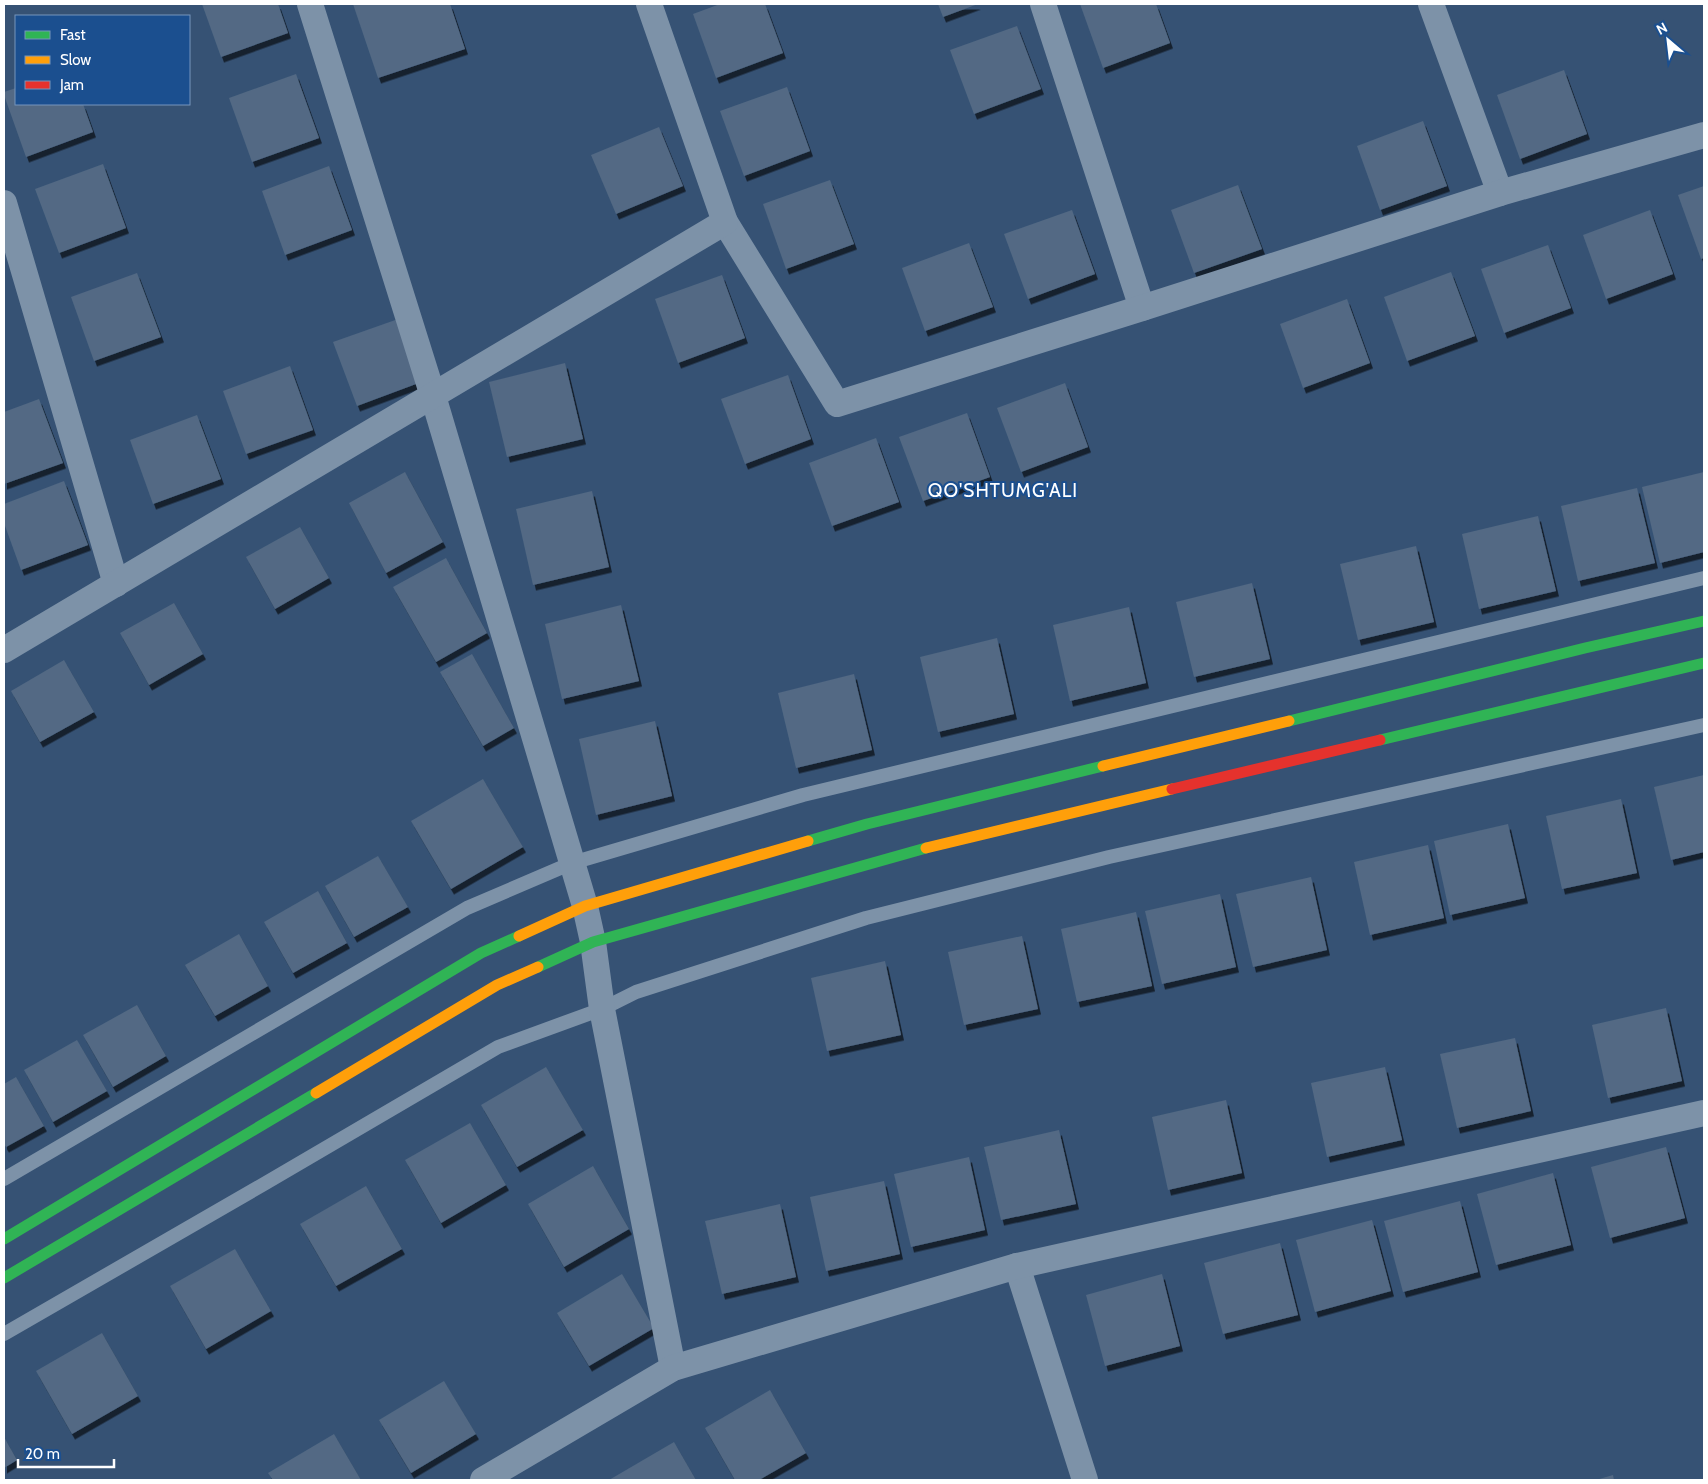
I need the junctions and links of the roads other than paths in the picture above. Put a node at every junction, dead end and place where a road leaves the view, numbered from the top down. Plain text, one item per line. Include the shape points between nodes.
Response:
1 (310, 4) edge
2 (649, 4) edge
3 (1043, 4) edge
4 (1431, 4) edge
5 (1704, 135) edge
6 (1500, 194) junction
7 (4, 203) edge
8 (725, 222) junction
9 (1142, 308) junction
10 (433, 396) junction
11 (1704, 578) edge
12 (116, 584) junction
13 (1704, 621) edge
14 (4, 650) edge
15 (1704, 663) edge
16 (1704, 725) edge
17 (572, 864) junction
18 (585, 906) junction
19 (593, 942) junction
20 (602, 1010) junction
21 (1704, 1113) edge
22 (4, 1179) edge
23 (4, 1239) edge
24 (1017, 1266) junction
25 (4, 1278) edge
26 (4, 1334) edge
27 (673, 1368) junction
28 (484, 1480) edge
29 (1085, 1480) edge

1 - 10 street
2 - 8 street
3 - 9 street
4 - 6 street
5 - 6 street
6 - 9 street
7 - 12 street
8 - 9 street via 837,404
8 - 10 street
10 - 12 street
10 - 17 street
11 - 17 lane via 803,795
12 - 14 street
13 - 18 main road via 867,824
15 - 19 main road via 935,845
16 - 20 lane via 1109,857 866,918 636,992
17 - 18 street
17 - 22 lane via 466,908
18 - 19 street
18 - 23 main road via 481,953
19 - 20 street
19 - 25 main road via 497,986
20 - 26 lane via 498,1047
20 - 27 street
21 - 24 street
24 - 27 street
24 - 29 street
27 - 28 street

